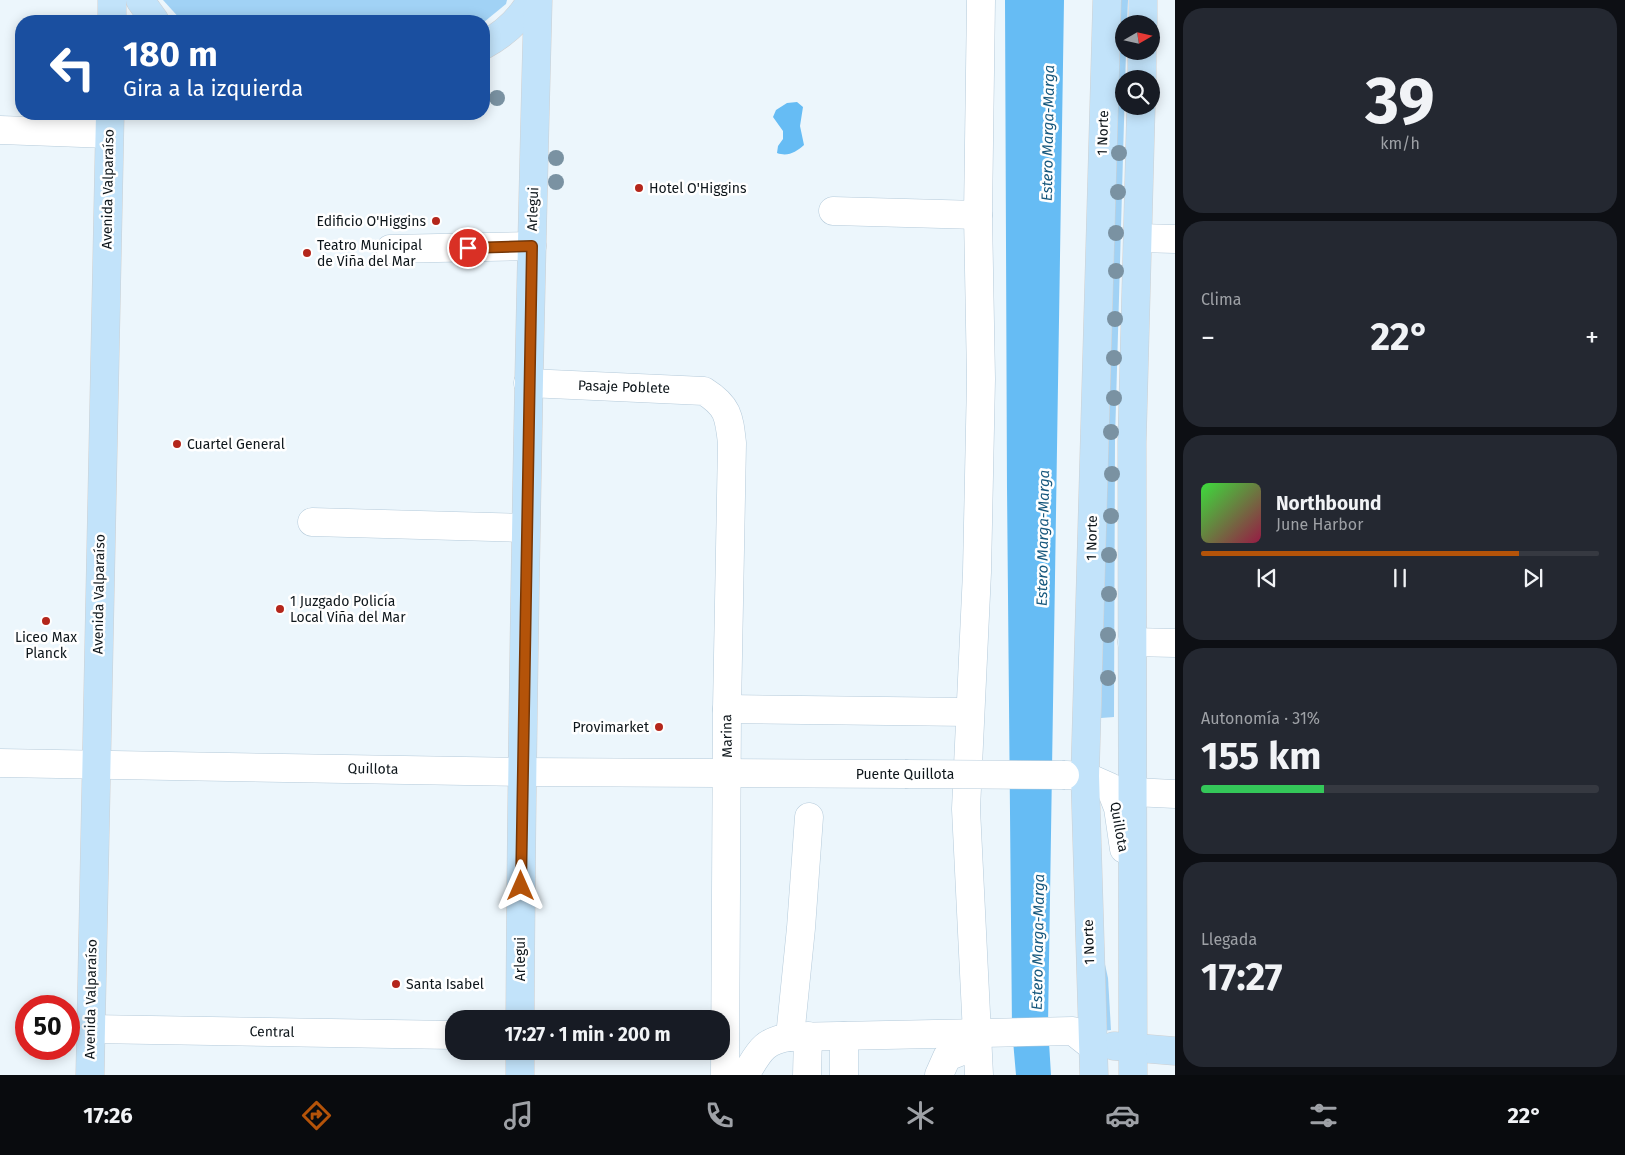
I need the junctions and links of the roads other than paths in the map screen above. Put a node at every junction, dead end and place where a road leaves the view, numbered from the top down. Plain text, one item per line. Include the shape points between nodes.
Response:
1 (112, 0) edge
2 (140, 0) edge
3 (531, 0) edge
4 (538, 0) edge
5 (981, 0) edge
6 (1107, 0) edge
7 (1143, 0) edge
8 (112, 15) edge
9 (151, 15) edge
10 (1143, 15) edge
11 (490, 41) edge
12 (1142, 115) edge
13 (110, 124) edge
14 (0, 130) edge
15 (833, 211) dead end
16 (978, 215) junction
17 (1139, 238) junction
18 (1175, 239) edge
19 (532, 246) junction
20 (390, 250) dead end
21 (528, 383) junction
22 (718, 400) joint
23 (312, 522) dead end
24 (525, 528) junction
25 (1132, 642) junction
26 (1175, 643) edge
27 (727, 709) junction
28 (969, 712) junction
29 (0, 763) edge
30 (95, 764) junction
31 (521, 772) junction
32 (736, 773) junction
33 (1075, 775) junction
34 (1133, 792) junction
35 (1175, 794) edge
36 (809, 817) dead end
37 (1132, 915) junction
38 (520, 1010) edge
39 (91, 1028) junction
40 (445, 1035) edge
41 (799, 1036) junction
42 (844, 1036) junction
43 (984, 1037) junction
44 (1082, 1039) junction
45 (1131, 1047) junction
46 (1175, 1051) edge
47 (520, 1060) edge
48 (90, 1075) edge
49 (520, 1075) edge
50 (725, 1075) edge
51 (745, 1075) edge
52 (807, 1075) edge
53 (844, 1075) edge
54 (939, 1075) edge
55 (979, 1075) edge
56 (1094, 1075) edge
57 (1133, 1075) edge

1 - 8 main road
2 - 9 main road
3 - 11 main road via 523,16
4 - 19 main road, Arlegui
5 - 16 street
6 - 33 main road, 1 Norte
7 - 10 main road
12 - 17 main road
13 - 14 street
13 - 30 main road, Avenida Valparaíso
15 - 16 street
16 - 28 street via 981,379 977,572
17 - 18 street
17 - 25 main road via 1132,442
19 - 20 street
19 - 21 main road, Arlegui
21 - 22 street, Pasaje Poblete via 704,390
21 - 24 main road, Arlegui
22 - 27 street, Marina via 729,416 732,443
23 - 24 street
24 - 31 main road, Arlegui
25 - 26 street
25 - 34 main road
27 - 28 street
27 - 32 street, Marina
28 - 43 street via 966,809
29 - 30 street, Quillota
30 - 31 street, Quillota
30 - 39 main road, Avenida Valparaíso
31 - 32 street, Quillota
31 - 38 main road, Arlegui
32 - 33 street, Puente Quillota, bridge
32 - 50 street, Marina
33 - 37 street, Quillota via 1110,787 1118,808
33 - 44 main road, 1 Norte
34 - 35 street
34 - 37 main road
36 - 41 street via 801,928
37 - 45 main road
39 - 40 street, Central
39 - 48 main road, Avenida Valparaíso
41 - 42 street
41 - 51 street via 775,1039 764,1045
41 - 52 street
42 - 43 street
42 - 53 street
43 - 44 street
43 - 54 street via 947,1057
43 - 55 street
44 - 45 main road
44 - 56 main road, 1 Norte
45 - 46 main road
45 - 57 main road
47 - 49 main road

